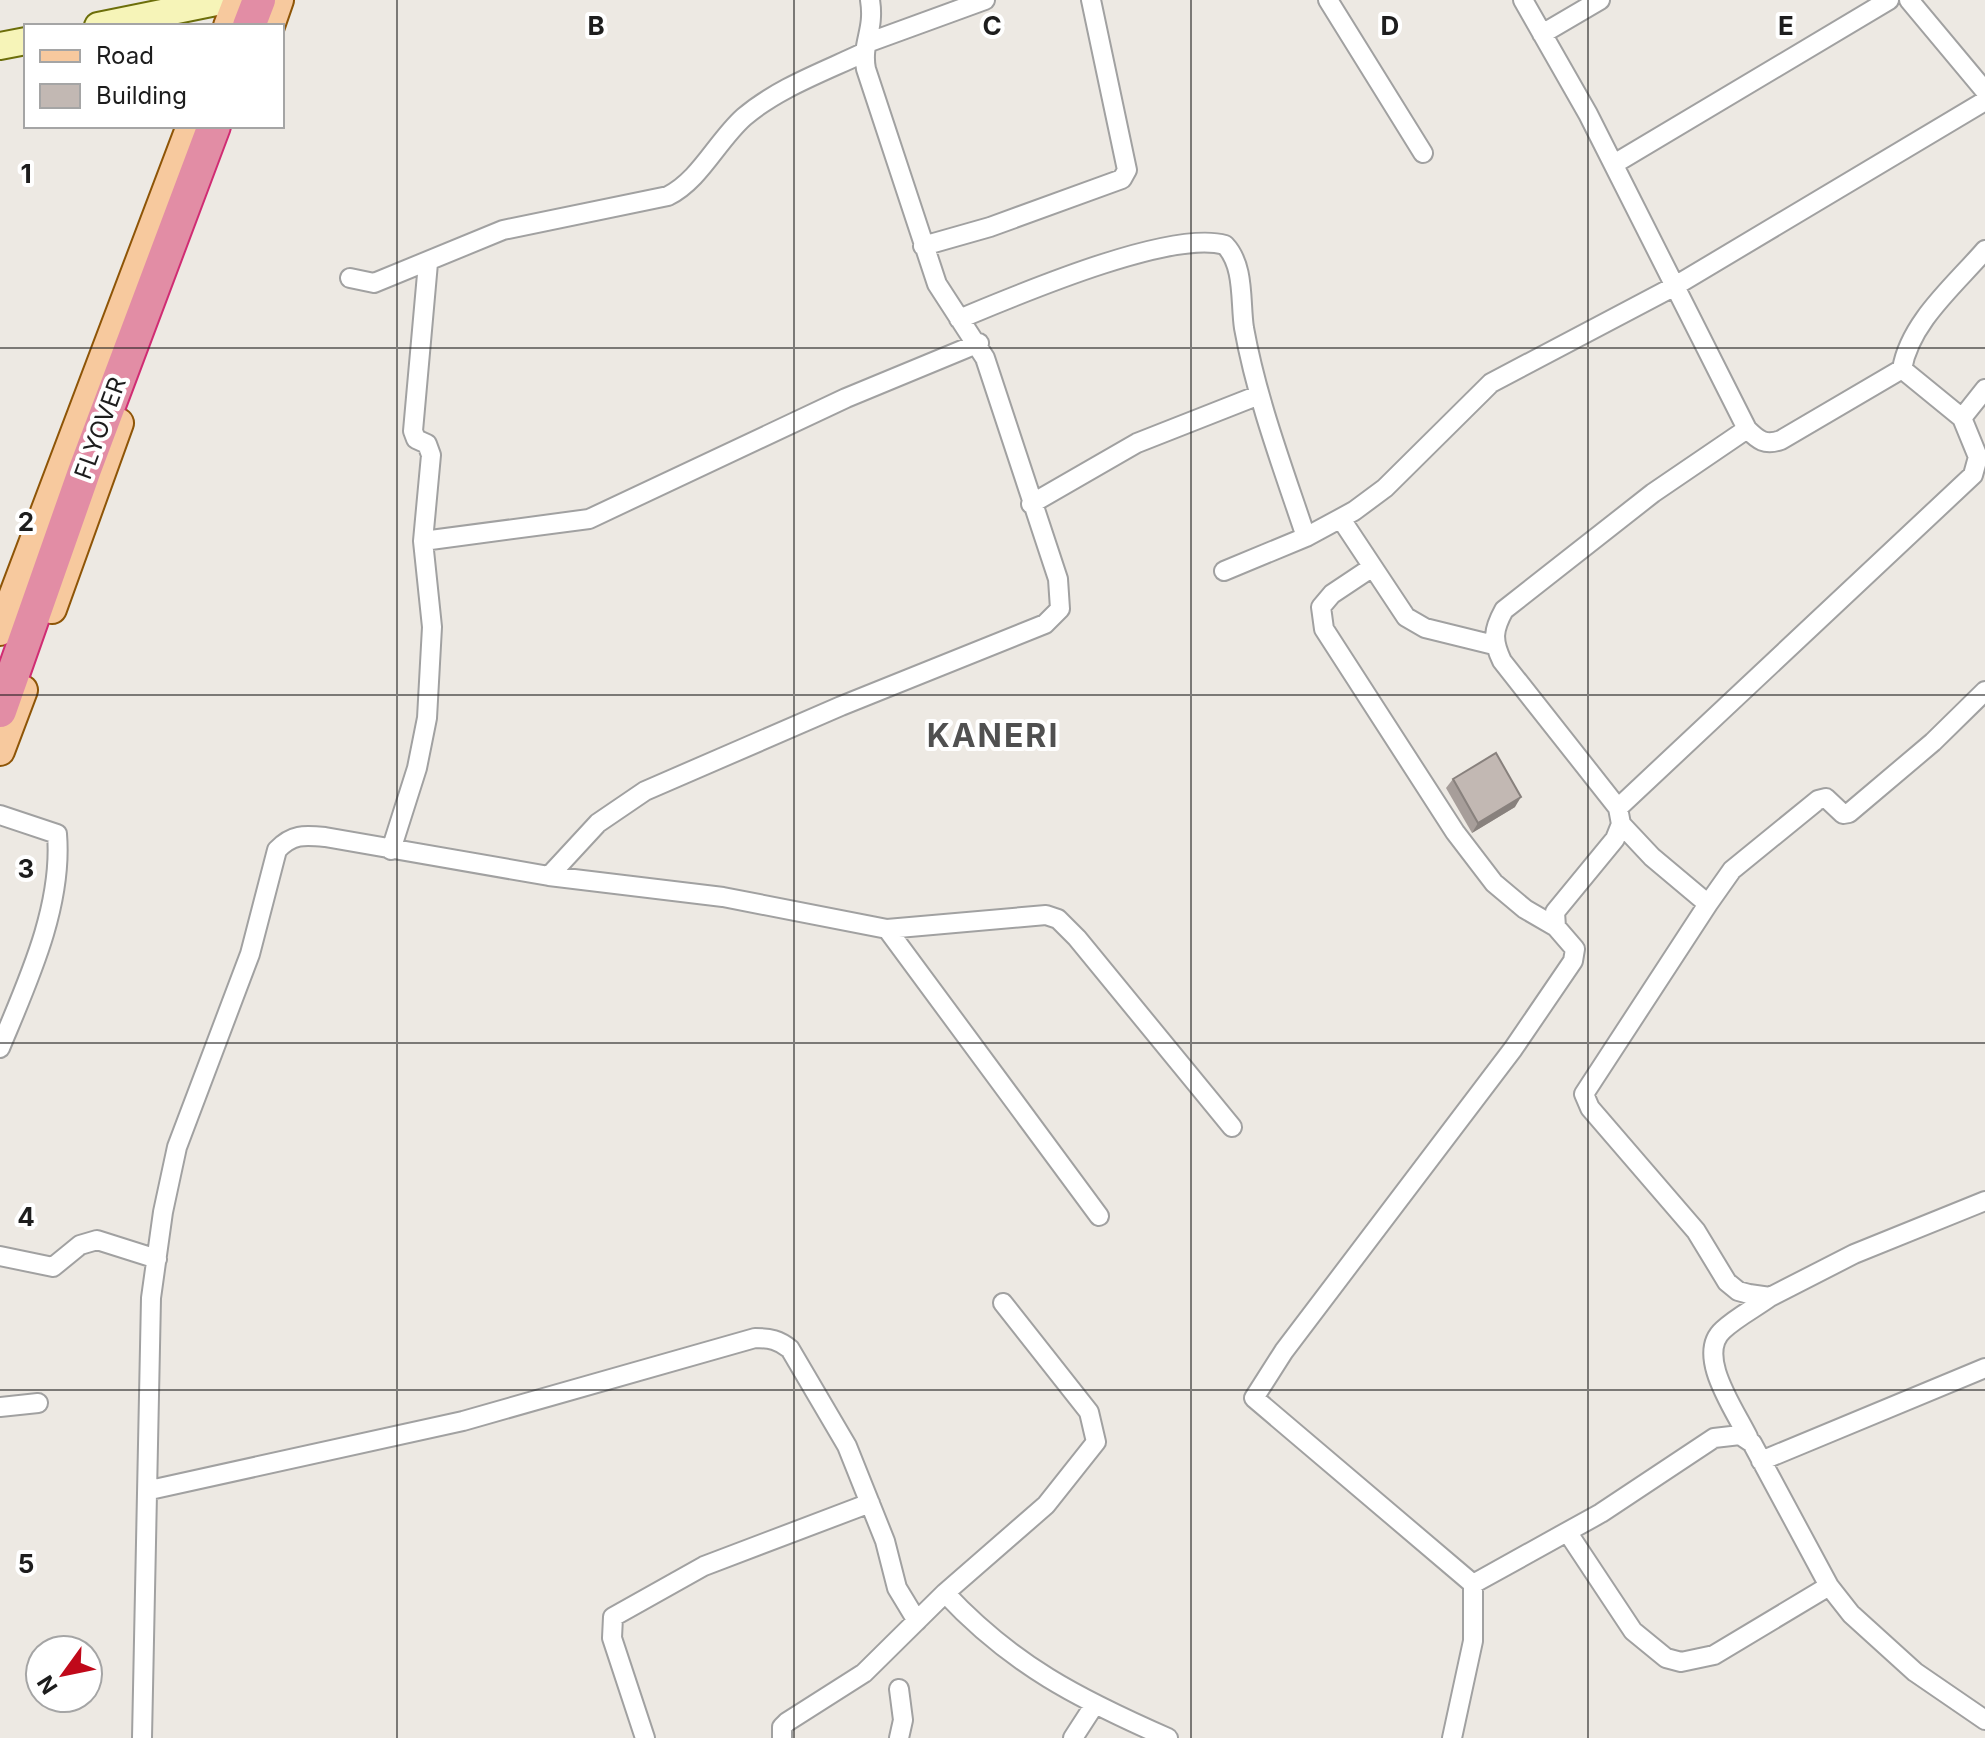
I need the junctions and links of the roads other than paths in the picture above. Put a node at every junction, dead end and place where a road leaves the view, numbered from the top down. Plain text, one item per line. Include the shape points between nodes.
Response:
1 (226, 0) edge
2 (238, 0) edge
3 (259, 0) edge
4 (279, 0) edge
5 (870, 0) edge
6 (985, 0) edge
7 (1091, 0) edge
8 (1328, 0) edge
9 (1523, 0) edge
10 (1600, 0) edge
11 (1889, 0) edge
12 (1909, 0) edge
13 (108, 24) edge
14 (229, 24) edge
15 (250, 24) edge
16 (271, 24) edge
17 (1542, 34) junction
18 (24, 41) edge
19 (0, 46) edge
20 (865, 48) junction
21 (1985, 91) edge
22 (1985, 101) edge
23 (210, 131) edge
24 (1423, 153) dead end
25 (1614, 164) junction
26 (923, 246) junction
27 (1985, 250) edge
28 (428, 263) junction
29 (350, 278) dead end
30 (1675, 286) junction
31 (959, 319) junction
32 (979, 343) junction
33 (1902, 369) junction
34 (1985, 389) edge
35 (1259, 395) junction
36 (1962, 418) junction
37 (1747, 429) junction
38 (1031, 504) junction
39 (1341, 519) junction
40 (1306, 537) junction
41 (423, 541) junction
42 (1371, 568) junction
43 (1224, 571) dead end
44 (0, 631) edge
45 (1494, 645) junction
46 (0, 673) edge
47 (1985, 691) edge
48 (0, 711) edge
49 (0, 751) edge
50 (0, 815) edge
51 (1620, 816) junction
52 (391, 850) junction
53 (549, 876) junction
54 (1708, 904) junction
55 (1556, 927) junction
56 (887, 929) junction
57 (0, 1048) edge
58 (1232, 1127) dead end
59 (1985, 1201) edge
60 (1099, 1216) dead end
61 (0, 1256) edge
62 (157, 1259) junction
63 (1770, 1297) junction
64 (1003, 1303) dead end
65 (1985, 1368) edge
66 (38, 1403) dead end
67 (0, 1407) edge
68 (1748, 1437) junction
69 (1761, 1461) junction
70 (150, 1490) junction
71 (870, 1503) junction
72 (1568, 1533) junction
73 (1473, 1584) junction
74 (1829, 1586) junction
75 (945, 1593) junction
76 (917, 1621) junction
77 (899, 1689) dead end
78 (1095, 1704) junction
79 (1985, 1720) edge
80 (142, 1738) edge
81 (645, 1738) edge
82 (782, 1738) edge
83 (899, 1738) edge
84 (1073, 1738) edge
85 (1168, 1738) edge
86 (1452, 1738) edge

1 - 13 street
2 - 14 main road
3 - 15 highway
4 - 16 main road
5 - 20 street via 872,32
6 - 20 street
7 - 26 street via 1127,170 1122,179
8 - 24 street
9 - 17 street
10 - 17 street
11 - 25 street
12 - 21 street
17 - 25 street
18 - 19 street
20 - 26 street
20 - 28 street via 746,115 690,181 668,196 503,230
22 - 30 street
23 - 44 main road
23 - 46 highway, FLYOVER via 160,233
23 - 48 highway, FLYOVER
23 - 49 main road via 164,293
25 - 30 street
26 - 31 street via 945,300
27 - 33 street via 1917,330
28 - 29 street via 374,283
28 - 41 street via 413,431 431,455
30 - 37 street
30 - 39 street via 1491,383 1385,488
31 - 32 street
31 - 35 street via 1065,275 1212,241 1232,252 1238,269
32 - 38 street
32 - 41 street via 846,398 589,519
33 - 36 street
33 - 37 street via 1771,444
34 - 36 street
35 - 38 street via 1137,443
35 - 40 street
36 - 51 street via 1978,457 1973,475
37 - 45 street via 1535,583 1504,610 1494,628
38 - 53 street via 1058,579 1060,609 1054,617 645,791 598,823
39 - 40 street
39 - 42 street
40 - 43 street
41 - 52 street via 432,627 427,718
42 - 45 street via 1406,617 1425,628
42 - 55 street via 1321,607 1324,629 1455,832 1494,883
45 - 51 street
47 - 54 street via 1849,813 1839,812 1826,798 1818,800 1732,870
50 - 57 street via 57,834 58,848 56,879 30,975
51 - 54 street via 1652,857
51 - 55 street via 1615,839 1555,912
52 - 53 street
52 - 62 street via 301,835 287,839 277,850 246,967 177,1147
53 - 56 street via 723,897
54 - 63 street via 1584,1094 1696,1231 1727,1282 1738,1291
55 - 73 street via 1575,949 1573,961 1254,1398
56 - 58 street via 1028,915 1058,919
56 - 60 street
59 - 63 street via 1854,1254
61 - 62 street via 53,1267 80,1245 97,1240
62 - 70 street via 151,1298
63 - 68 street via 1721,1331 1712,1346 1715,1368
64 - 75 street via 1089,1412 1096,1442 1046,1505
65 - 69 street
66 - 67 street
68 - 69 street
68 - 72 street via 1728,1433 1714,1438
69 - 74 street
70 - 71 street via 463,1421 768,1338 781,1341 796,1359 847,1446
70 - 80 street
71 - 76 street via 897,1588
71 - 81 street via 704,1566 613,1617 612,1638
72 - 73 street
72 - 74 street via 1633,1631 1650,1648 1681,1662 1714,1655
73 - 86 street via 1473,1641
74 - 79 street via 1883,1645
75 - 76 street
75 - 78 street via 1006,1652
76 - 82 street via 864,1673 787,1722
77 - 83 street
78 - 84 street
78 - 85 street

